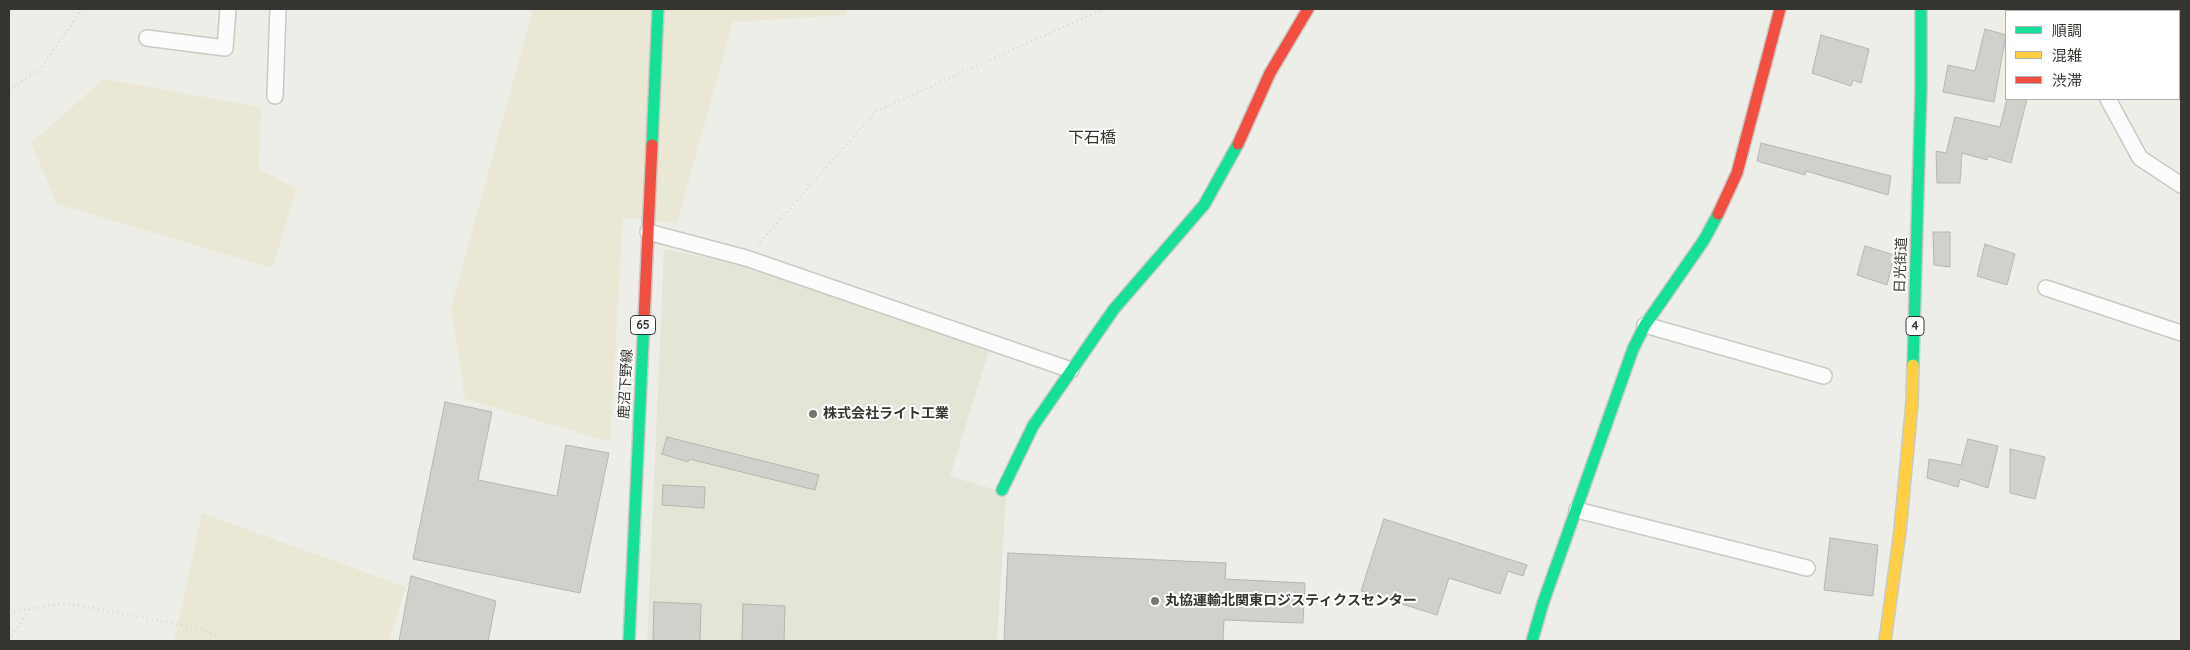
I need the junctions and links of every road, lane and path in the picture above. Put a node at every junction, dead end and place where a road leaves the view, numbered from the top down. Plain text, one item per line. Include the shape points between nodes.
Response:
1 (82, 9) edge
2 (228, 9) edge
3 (278, 9) edge
4 (658, 9) edge
5 (1104, 9) edge
6 (1308, 9) edge
7 (1780, 9) edge
8 (1921, 9) edge
9 (147, 38) dead end
10 (9, 90) edge
11 (275, 96) dead end
12 (2109, 100) edge
13 (2181, 185) edge
14 (648, 232) junction
15 (746, 258) junction
16 (2046, 288) dead end
17 (1645, 325) junction
18 (2181, 333) edge
19 (1072, 370) junction
20 (1824, 376) dead end
21 (1002, 490) dead end
22 (1576, 510) junction
23 (1807, 568) dead end
24 (30, 608) junction
25 (9, 612) edge
26 (9, 640) edge
27 (229, 641) edge
28 (629, 641) edge
29 (1532, 641) edge
30 (1885, 641) edge

1 - 10 path via 42,67
2 - 9 street via 226,48
3 - 11 street
4 - 14 main road, 鹿沼下野線 / 65
5 - 15 path via 876,112
6 - 19 main road via 1270,73 1232,158 1204,205 1114,309
7 - 17 main road via 1737,173 1704,240
8 - 30 main road, 日光街道 / 4 via 1912,403 1900,531
12 - 13 street via 2140,158
14 - 15 street
14 - 28 main road, 鹿沼下野線 / 65
15 - 19 street
16 - 18 street
17 - 20 street
17 - 22 main road via 1633,350
19 - 21 main road via 1033,426
22 - 23 street
22 - 29 main road
24 - 25 path
24 - 26 path
24 - 27 path via 66,604 201,629

